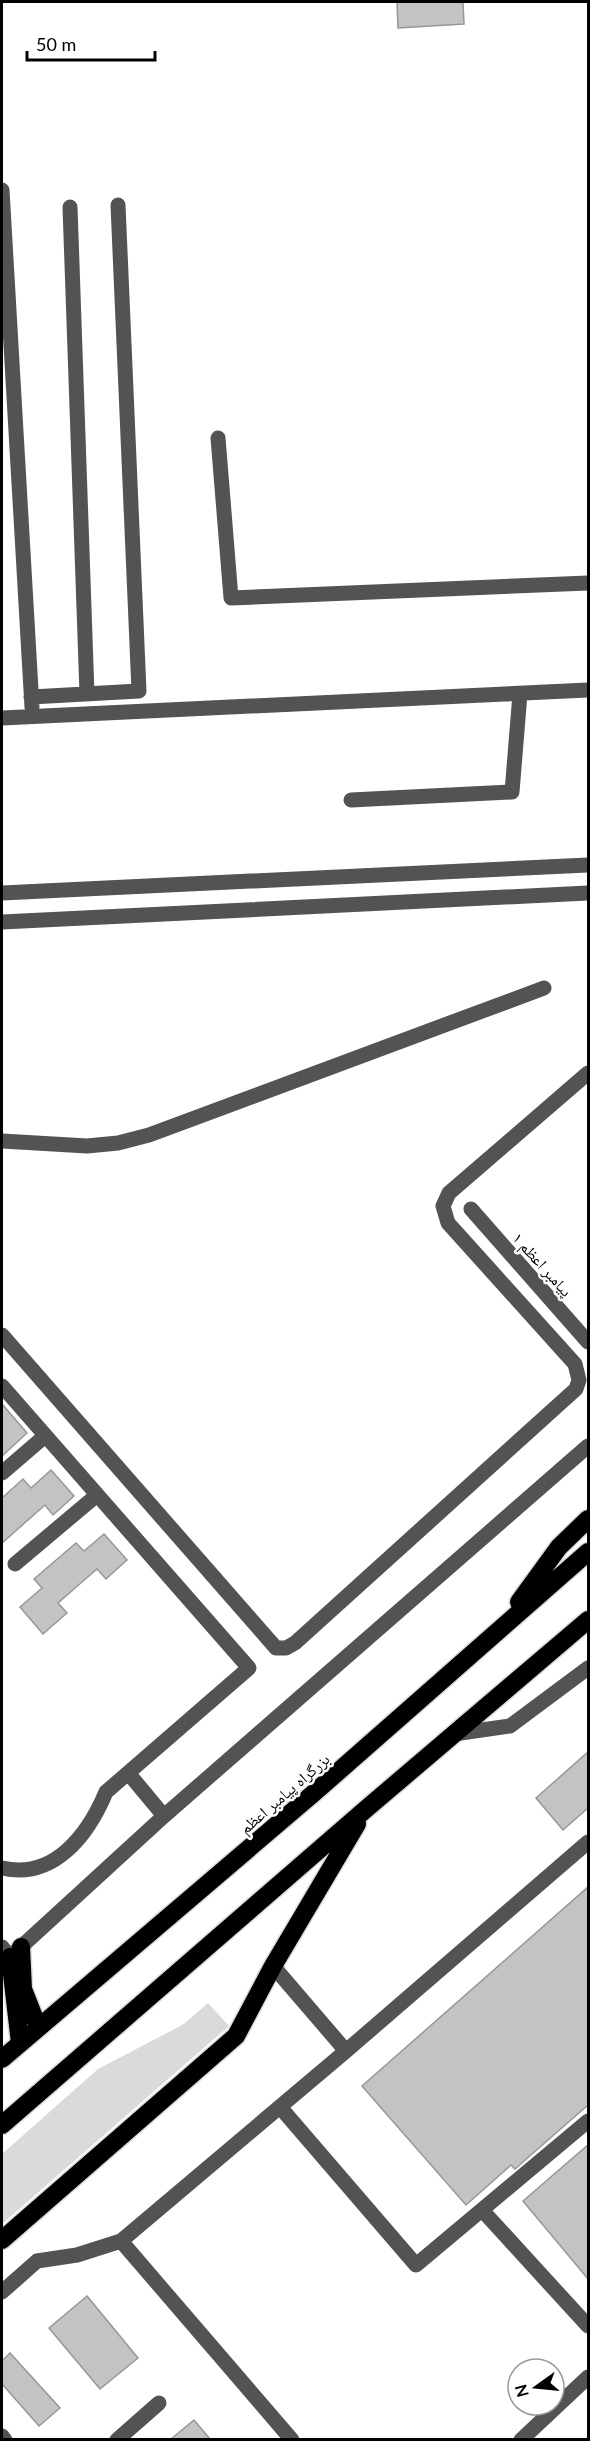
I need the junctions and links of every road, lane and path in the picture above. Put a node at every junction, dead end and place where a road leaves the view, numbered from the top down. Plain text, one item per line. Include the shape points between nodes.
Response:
1 (2, 190) edge
2 (118, 205) dead end
3 (70, 207) dead end
4 (218, 438) dead end
5 (588, 583) edge
6 (588, 690) edge
7 (87, 694) junction
8 (520, 694) junction
9 (32, 697) junction
10 (32, 716) junction
11 (2, 718) edge
12 (351, 800) dead end
13 (588, 865) edge
14 (2, 893) edge
15 (588, 893) edge
16 (2, 922) edge
17 (544, 988) dead end
18 (588, 1073) edge
19 (2, 1141) edge
20 (471, 1209) dead end
21 (2, 1335) edge
22 (588, 1342) edge
23 (2, 1386) edge
24 (45, 1436) junction
25 (588, 1446) edge
26 (2, 1473) edge
27 (97, 1495) junction
28 (588, 1519) edge
29 (588, 1552) edge
30 (15, 1564) dead end
31 (588, 1620) edge
32 (498, 1630) junction
33 (588, 1668) edge
34 (454, 1734) junction
35 (129, 1774) junction
36 (366, 1809) junction
37 (164, 1816) junction
38 (588, 1842) edge
39 (2, 1868) edge
40 (11, 1950) edge
41 (273, 1966) junction
42 (38, 2027) junction
43 (20, 2043) junction
44 (346, 2051) junction
45 (2, 2059) edge
46 (279, 2107) junction
47 (588, 2121) edge
48 (2, 2125) edge
49 (482, 2210) junction
50 (2, 2240) edge
51 (121, 2241) junction
52 (2, 2292) edge
53 (588, 2326) edge
54 (588, 2377) edge
55 (159, 2403) dead end
56 (2, 2436) edge
57 (5, 2439) edge
58 (117, 2439) edge
59 (292, 2439) edge
60 (521, 2439) edge

1 - 9 street
2 - 7 street via 139,691
3 - 7 street
4 - 5 street via 231,598
6 - 8 street
7 - 9 street
8 - 10 street
8 - 12 street via 512,792
9 - 10 street
10 - 11 street
13 - 14 street
15 - 16 street
17 - 19 street via 149,1135 87,1146
18 - 21 street via 449,1193 443,1206 447,1223 575,1364 579,1380 576,1389 286,1648 276,1648
20 - 22 street, پیامبر اعظم ۱
23 - 24 street
24 - 26 street
24 - 27 street
25 - 37 street
27 - 30 street
27 - 35 street via 249,1668
28 - 32 highway via 560,1547
29 - 32 highway, بزرگراه پیامبر اعظم
31 - 34 highway
32 - 42 highway, بزرگراه پیامبر اعظم via 315,1792
33 - 34 street via 510,1726
34 - 36 highway
35 - 37 street
35 - 39 street via 106,1792 82,1837 64,1854 37,1869
36 - 41 highway
36 - 48 highway
37 - 40 street
38 - 44 street
40 - 42 highway
40 - 43 highway
41 - 44 street
41 - 50 highway via 236,2036
42 - 43 highway, بزرگراه پیامبر اعظم
43 - 45 highway, بزرگراه پیامبر اعظم
44 - 46 street
46 - 49 street via 416,2265
46 - 51 street
47 - 49 street
49 - 53 street
51 - 52 street via 77,2255 37,2261
51 - 59 street
54 - 60 street
55 - 58 street
56 - 57 street

